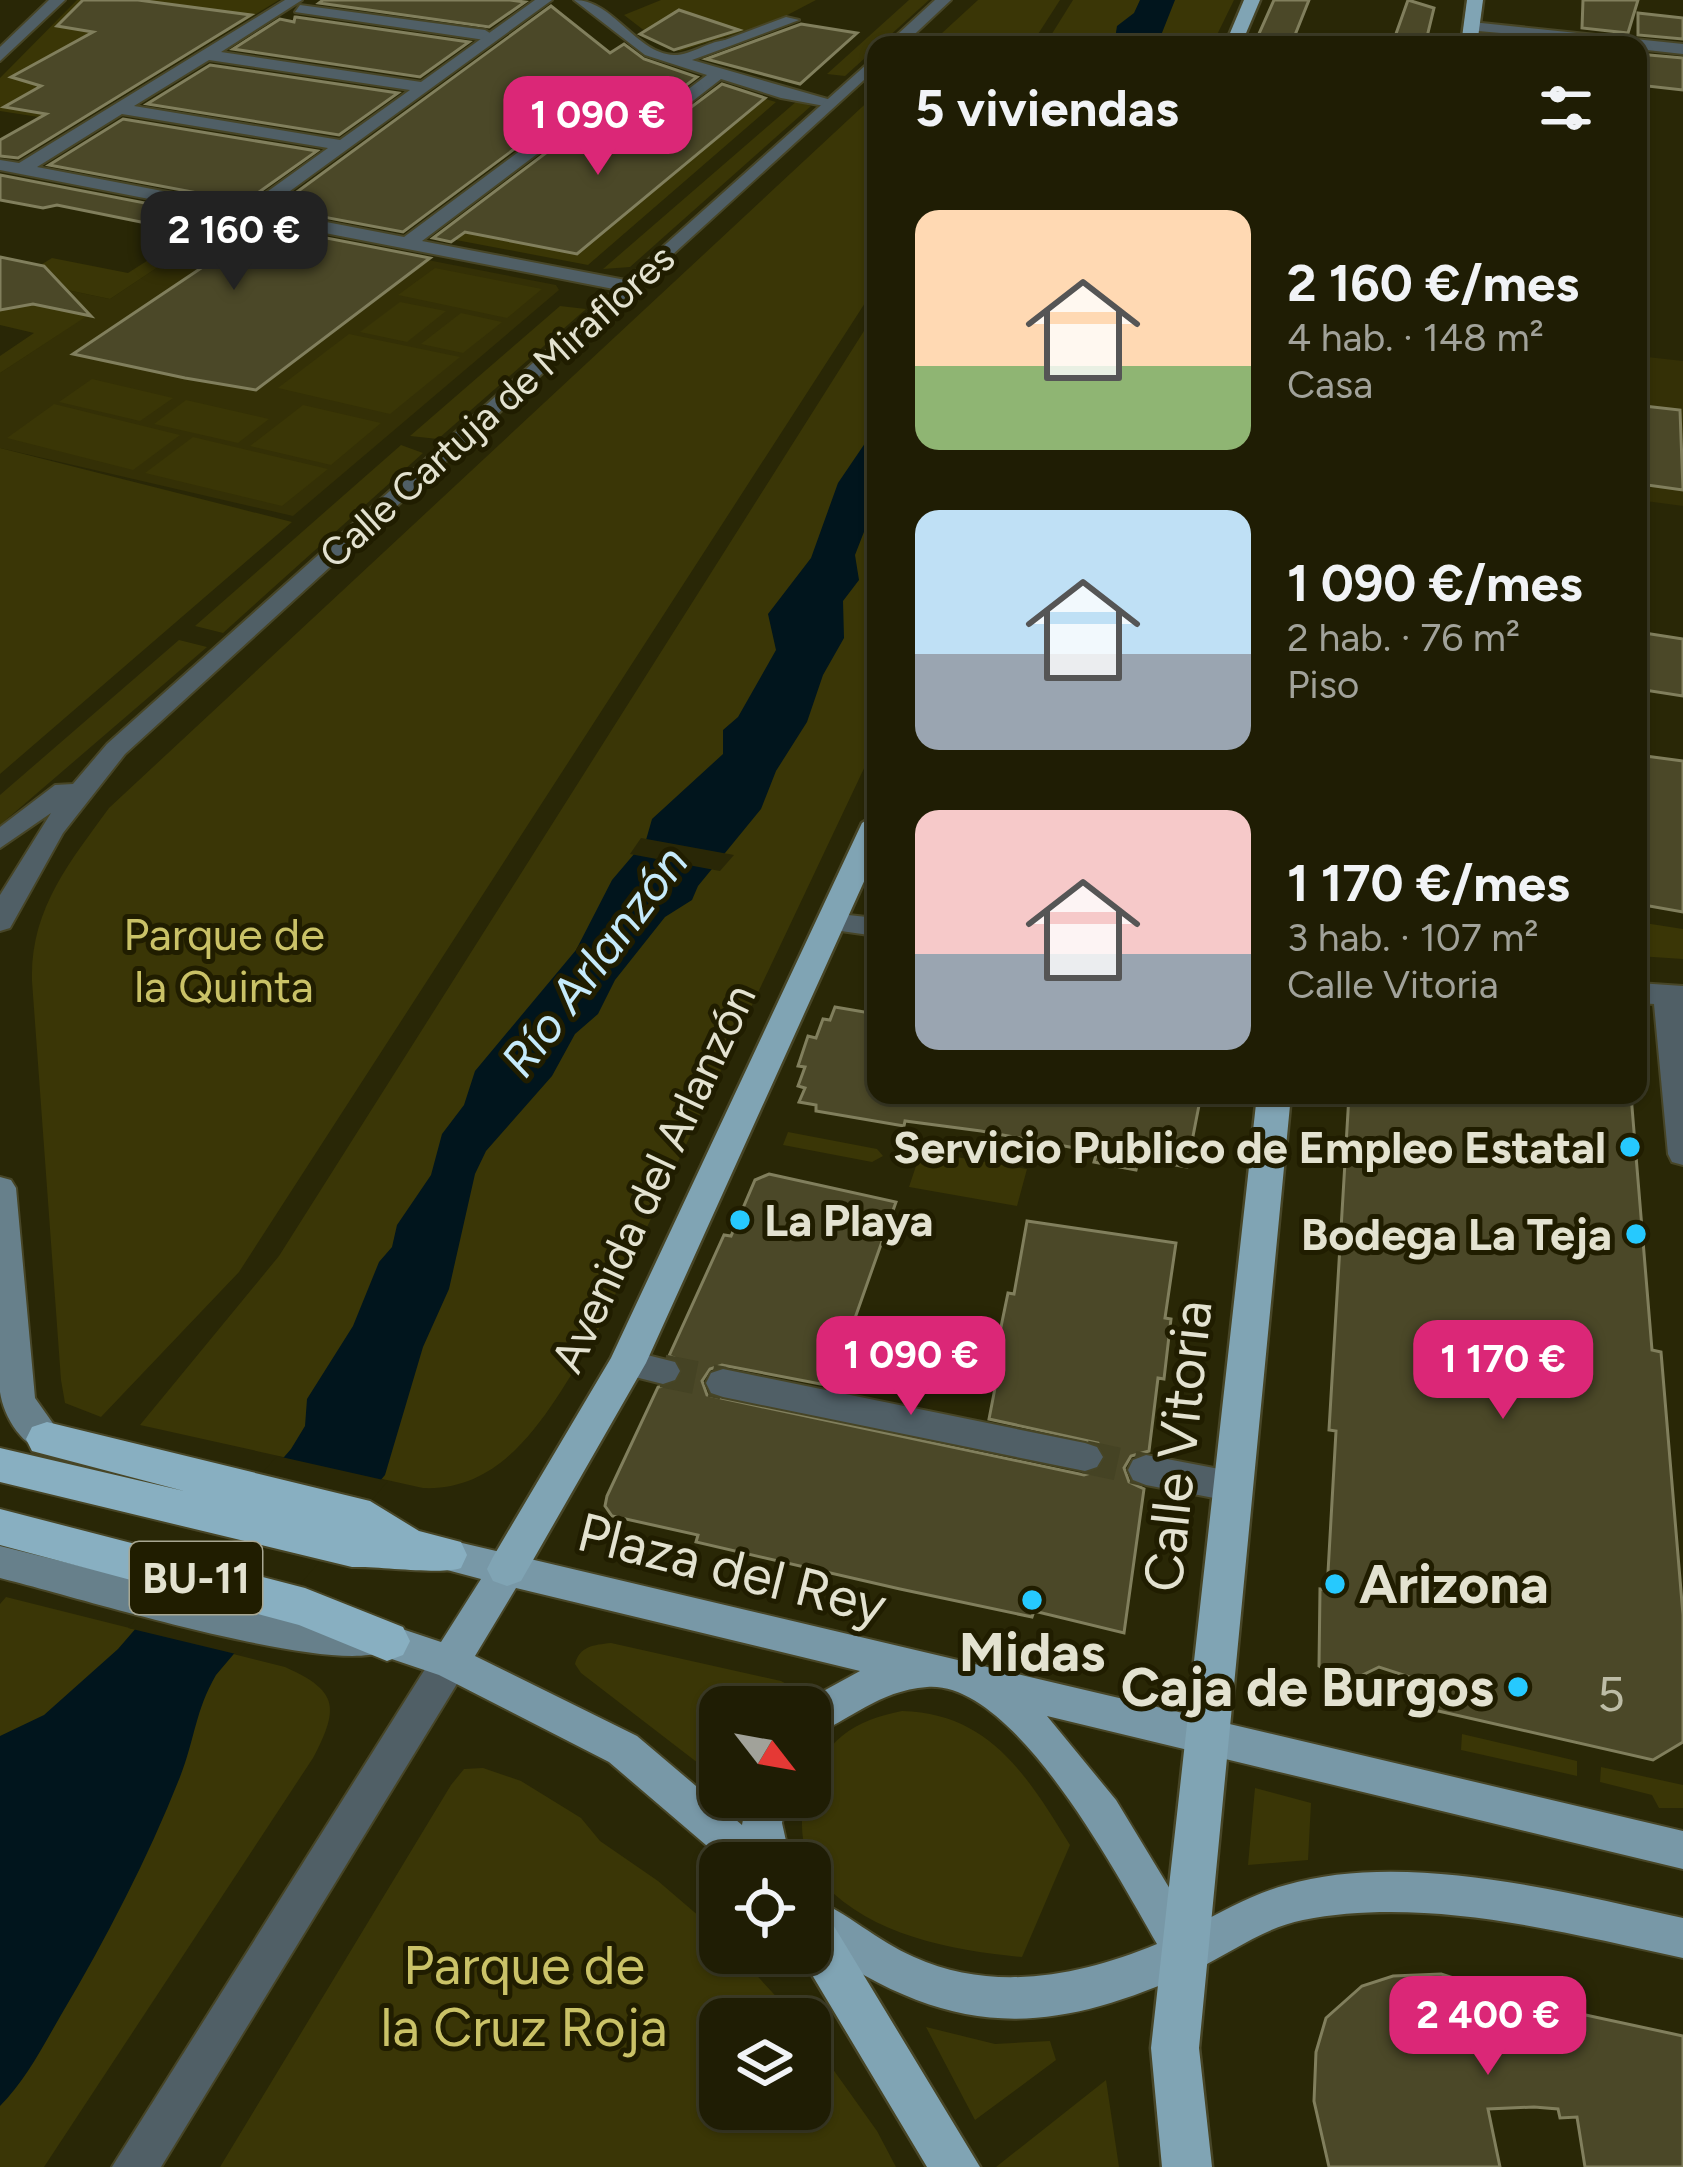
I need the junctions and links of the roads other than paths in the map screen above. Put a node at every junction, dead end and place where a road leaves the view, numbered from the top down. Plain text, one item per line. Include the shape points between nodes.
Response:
1 (58, 0) edge
2 (545, 0) edge
3 (581, 0) edge
4 (944, 0) edge
5 (1252, 0) edge
6 (1475, 0) edge
7 (298, 4) edge
8 (791, 20) dead end
9 (485, 35) dead end
10 (904, 36) edge
11 (1237, 36) edge
12 (1470, 36) edge
13 (1647, 47) edge
14 (1683, 49) edge
15 (207, 55) junction
16 (0, 56) edge
17 (674, 61) junction
18 (867, 69) edge
19 (718, 74) junction
20 (423, 87) junction
21 (830, 102) junction
22 (120, 109) junction
23 (341, 145) junction
24 (0, 165) edge
25 (22, 169) junction
26 (250, 212) junction
27 (408, 243) junction
28 (629, 286) junction
29 (116, 749) junction
30 (0, 840) edge
31 (867, 842) edge
32 (0, 922) edge
33 (830, 922) junction
34 (867, 926) edge
35 (1663, 995) edge
36 (1273, 1104) edge
37 (1683, 1154) edge
38 (0, 1188) edge
39 (723, 1383) tunnel mouth
40 (1085, 1457) tunnel mouth
41 (23, 1458) edge
42 (1146, 1470) tunnel mouth
43 (1235, 1487) junction
44 (0, 1527) edge
45 (427, 1551) joint
46 (0, 1562) edge
47 (508, 1569) junction
48 (387, 1641) junction
49 (450, 1663) junction
50 (932, 1673) junction
51 (977, 1684) junction
52 (831, 1700) edge
53 (1208, 1740) junction
54 (732, 1842) edge
55 (1683, 1850) edge
56 (831, 1933) edge
57 (1683, 1938) edge
58 (1185, 1953) junction
59 (831, 1963) edge
60 (135, 2167) edge
61 (955, 2167) edge
62 (1187, 2167) edge

1 - 16 street
2 - 20 street
3 - 17 street via 639,46
4 - 10 street
5 - 11 highway
6 - 12 highway
7 - 9 street
7 - 15 street
8 - 17 street
13 - 14 street
15 - 20 street
15 - 22 street
17 - 19 street
18 - 21 street, Calle Cartuja de Miraflores
19 - 21 street
19 - 27 street via 652,124 573,119
20 - 23 street
21 - 28 street, Calle Cartuja de Miraflores
22 - 23 street
22 - 25 street
23 - 26 street
24 - 25 street
25 - 26 street
26 - 27 street
27 - 28 street
28 - 29 street, Calle Cartuja de Miraflores
29 - 30 street, Calle Cartuja de Miraflores
29 - 32 street, Calle Cartuja de Miraflores via 46,833
31 - 33 highway, Avenida del Arlanzón
33 - 34 street
33 - 47 highway, Avenida del Arlanzón via 645,1367
35 - 37 street
36 - 43 highway, Calle Vitoria
38 - 41 main road via 18,1398 30,1422
39 - 40 street
41 - 45 highway, BU-11 via 352,1548
42 - 43 street
43 - 53 highway, Calle Vitoria
44 - 48 highway, BU-11 via 305,1606
45 - 47 main road, Plaza del Rey
46 - 48 main road via 290,1634
47 - 49 main road, Plaza del Rey
47 - 50 main road, Plaza del Rey
48 - 49 main road
49 - 54 main road via 623,1749
49 - 60 street
50 - 51 main road, Plaza del Rey
50 - 52 main road, Plaza del Rey via 874,1680
51 - 53 main road, Plaza del Rey
51 - 58 main road, Plaza del Rey via 1025,1717 1073,1771
53 - 55 main road, Plaza del Rey
53 - 58 highway, Calle Vitoria
56 - 58 main road via 913,1980 1027,2002 1118,1982
57 - 58 main road via 1491,1902 1334,1898 1243,1918
58 - 62 highway, Calle Vitoria via 1175,2048
59 - 61 highway

